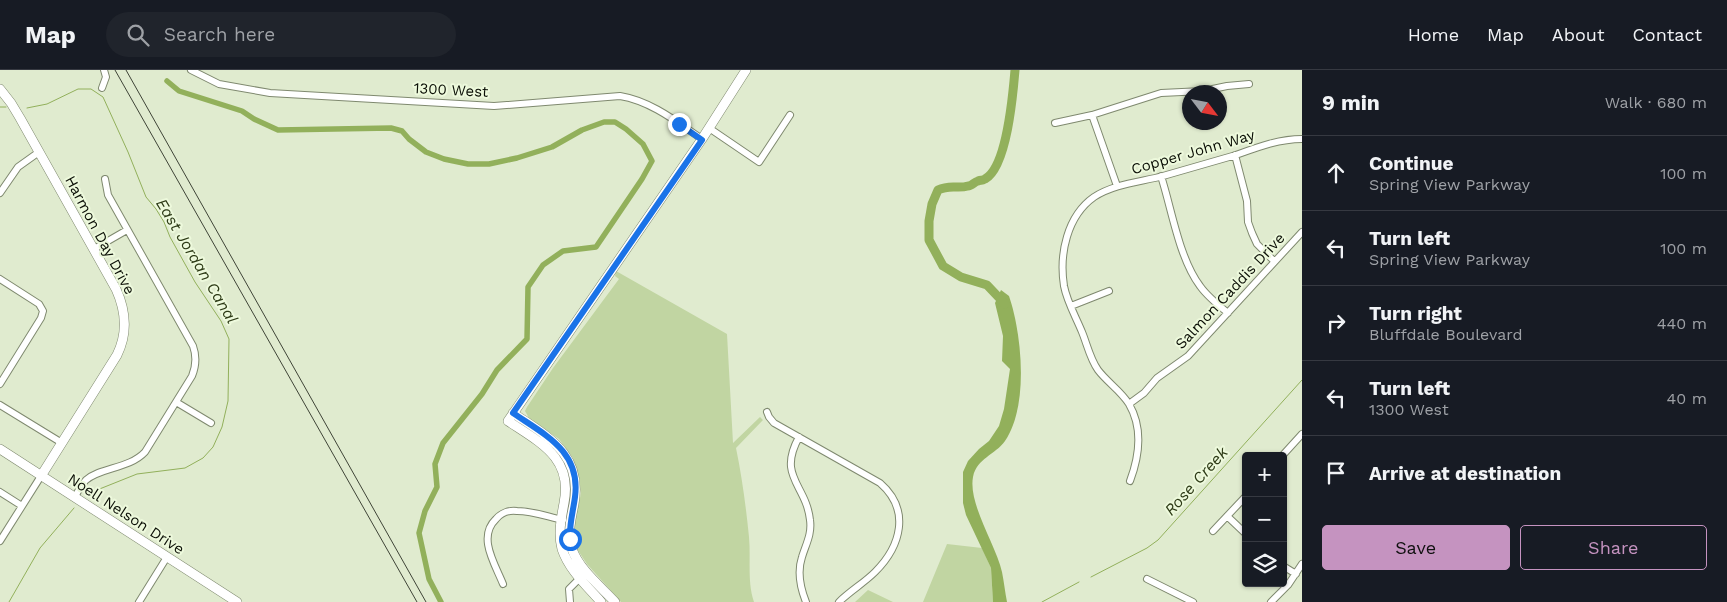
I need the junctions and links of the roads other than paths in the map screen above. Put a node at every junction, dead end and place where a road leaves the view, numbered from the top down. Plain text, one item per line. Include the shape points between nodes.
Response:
1 (104, 70) edge
2 (191, 70) edge
3 (746, 70) edge
4 (1249, 84) dead end
5 (102, 88) dead end
6 (0, 89) edge
7 (790, 115) dead end
8 (1092, 115) junction
9 (1055, 123) dead end
10 (710, 128) junction
11 (1302, 139) edge
12 (702, 140) junction
13 (39, 152) junction
14 (1235, 155) junction
15 (1161, 176) junction
16 (105, 178) dead end
17 (1118, 186) junction
18 (0, 193) edge
19 (127, 230) junction
20 (1302, 232) edge
21 (94, 250) junction
22 (1274, 261) junction
23 (2, 281) edge
24 (0, 289) edge
25 (1109, 291) dead end
26 (1071, 306) junction
27 (1228, 313) junction
28 (0, 384) edge
29 (176, 402) junction
30 (1129, 404) junction
31 (0, 405) edge
32 (767, 412) dead end
33 (211, 423) dead end
34 (1302, 434) edge
35 (799, 437) junction
36 (62, 444) junction
37 (0, 449) edge
38 (1286, 452) edge
39 (41, 476) junction
40 (1130, 481) dead end
41 (0, 492) edge
42 (75, 497) junction
43 (1245, 497) edge
44 (22, 506) junction
45 (1227, 516) junction
46 (566, 520) junction
47 (1242, 530) edge
48 (1214, 531) dead end
49 (0, 541) edge
50 (167, 557) junction
51 (1302, 564) edge
52 (1287, 568) edge
53 (1296, 574) junction
54 (583, 575) junction
55 (1147, 579) dead end
56 (503, 584) dead end
57 (139, 602) edge
58 (237, 602) edge
59 (570, 602) edge
60 (601, 602) edge
61 (615, 602) edge
62 (806, 602) edge
63 (839, 602) edge
64 (1193, 602) edge
65 (1271, 602) edge

1 - 5 street via 106,77
2 - 12 street, 1300 West via 219,84 270,93 494,106 620,96 650,106
3 - 10 street
4 - 8 street via 1161,93
6 - 13 street, Harmon Day Drive via 11,102
7 - 10 street via 759,162
8 - 9 street
8 - 17 street
10 - 12 street
11 - 14 street, Copper John Way via 1289,139
12 - 46 street via 511,417 559,462 566,486
13 - 18 street via 18,167
13 - 21 street, Harmon Day Drive
14 - 15 street, Copper John Way
14 - 22 street via 1250,228 1257,244
15 - 17 street, Copper John Way
15 - 27 street via 1191,270 1200,286
16 - 19 street via 108,196
17 - 26 street, Copper John Way via 1093,198 1081,209 1067,234 1064,287
19 - 21 street
19 - 29 street via 195,351 193,372
20 - 22 street, Salmon Caddis Drive
21 - 36 street, Harmon Day Drive via 122,304 124,335 117,356
22 - 27 street, Salmon Caddis Drive
23 - 24 street
23 - 28 street via 42,308 41,318
25 - 26 street
26 - 30 street via 1098,370
27 - 30 street, Salmon Caddis Drive via 1188,356
29 - 33 street
29 - 42 street via 142,455 89,478
30 - 40 street via 1138,430 1138,452
31 - 36 street
32 - 35 street via 774,423
34 - 38 street
35 - 62 street via 790,464 811,521 800,573
35 - 63 street via 880,484 892,496 898,510 899,531 890,553 870,576
36 - 39 street, Harmon Day Drive
37 - 39 street, Noell Nelson Drive
39 - 42 street, Noell Nelson Drive
39 - 44 street
41 - 44 street
42 - 50 street, Noell Nelson Drive
43 - 45 street
44 - 49 street
45 - 47 street
45 - 48 street
46 - 54 street via 560,535 562,549 568,562
46 - 56 street via 518,511 506,512 496,518 487,542
50 - 57 street
50 - 58 street, Noell Nelson Drive
51 - 53 street
52 - 53 street
53 - 65 street
54 - 59 street via 569,588
54 - 60 street
54 - 61 street
55 - 64 street

